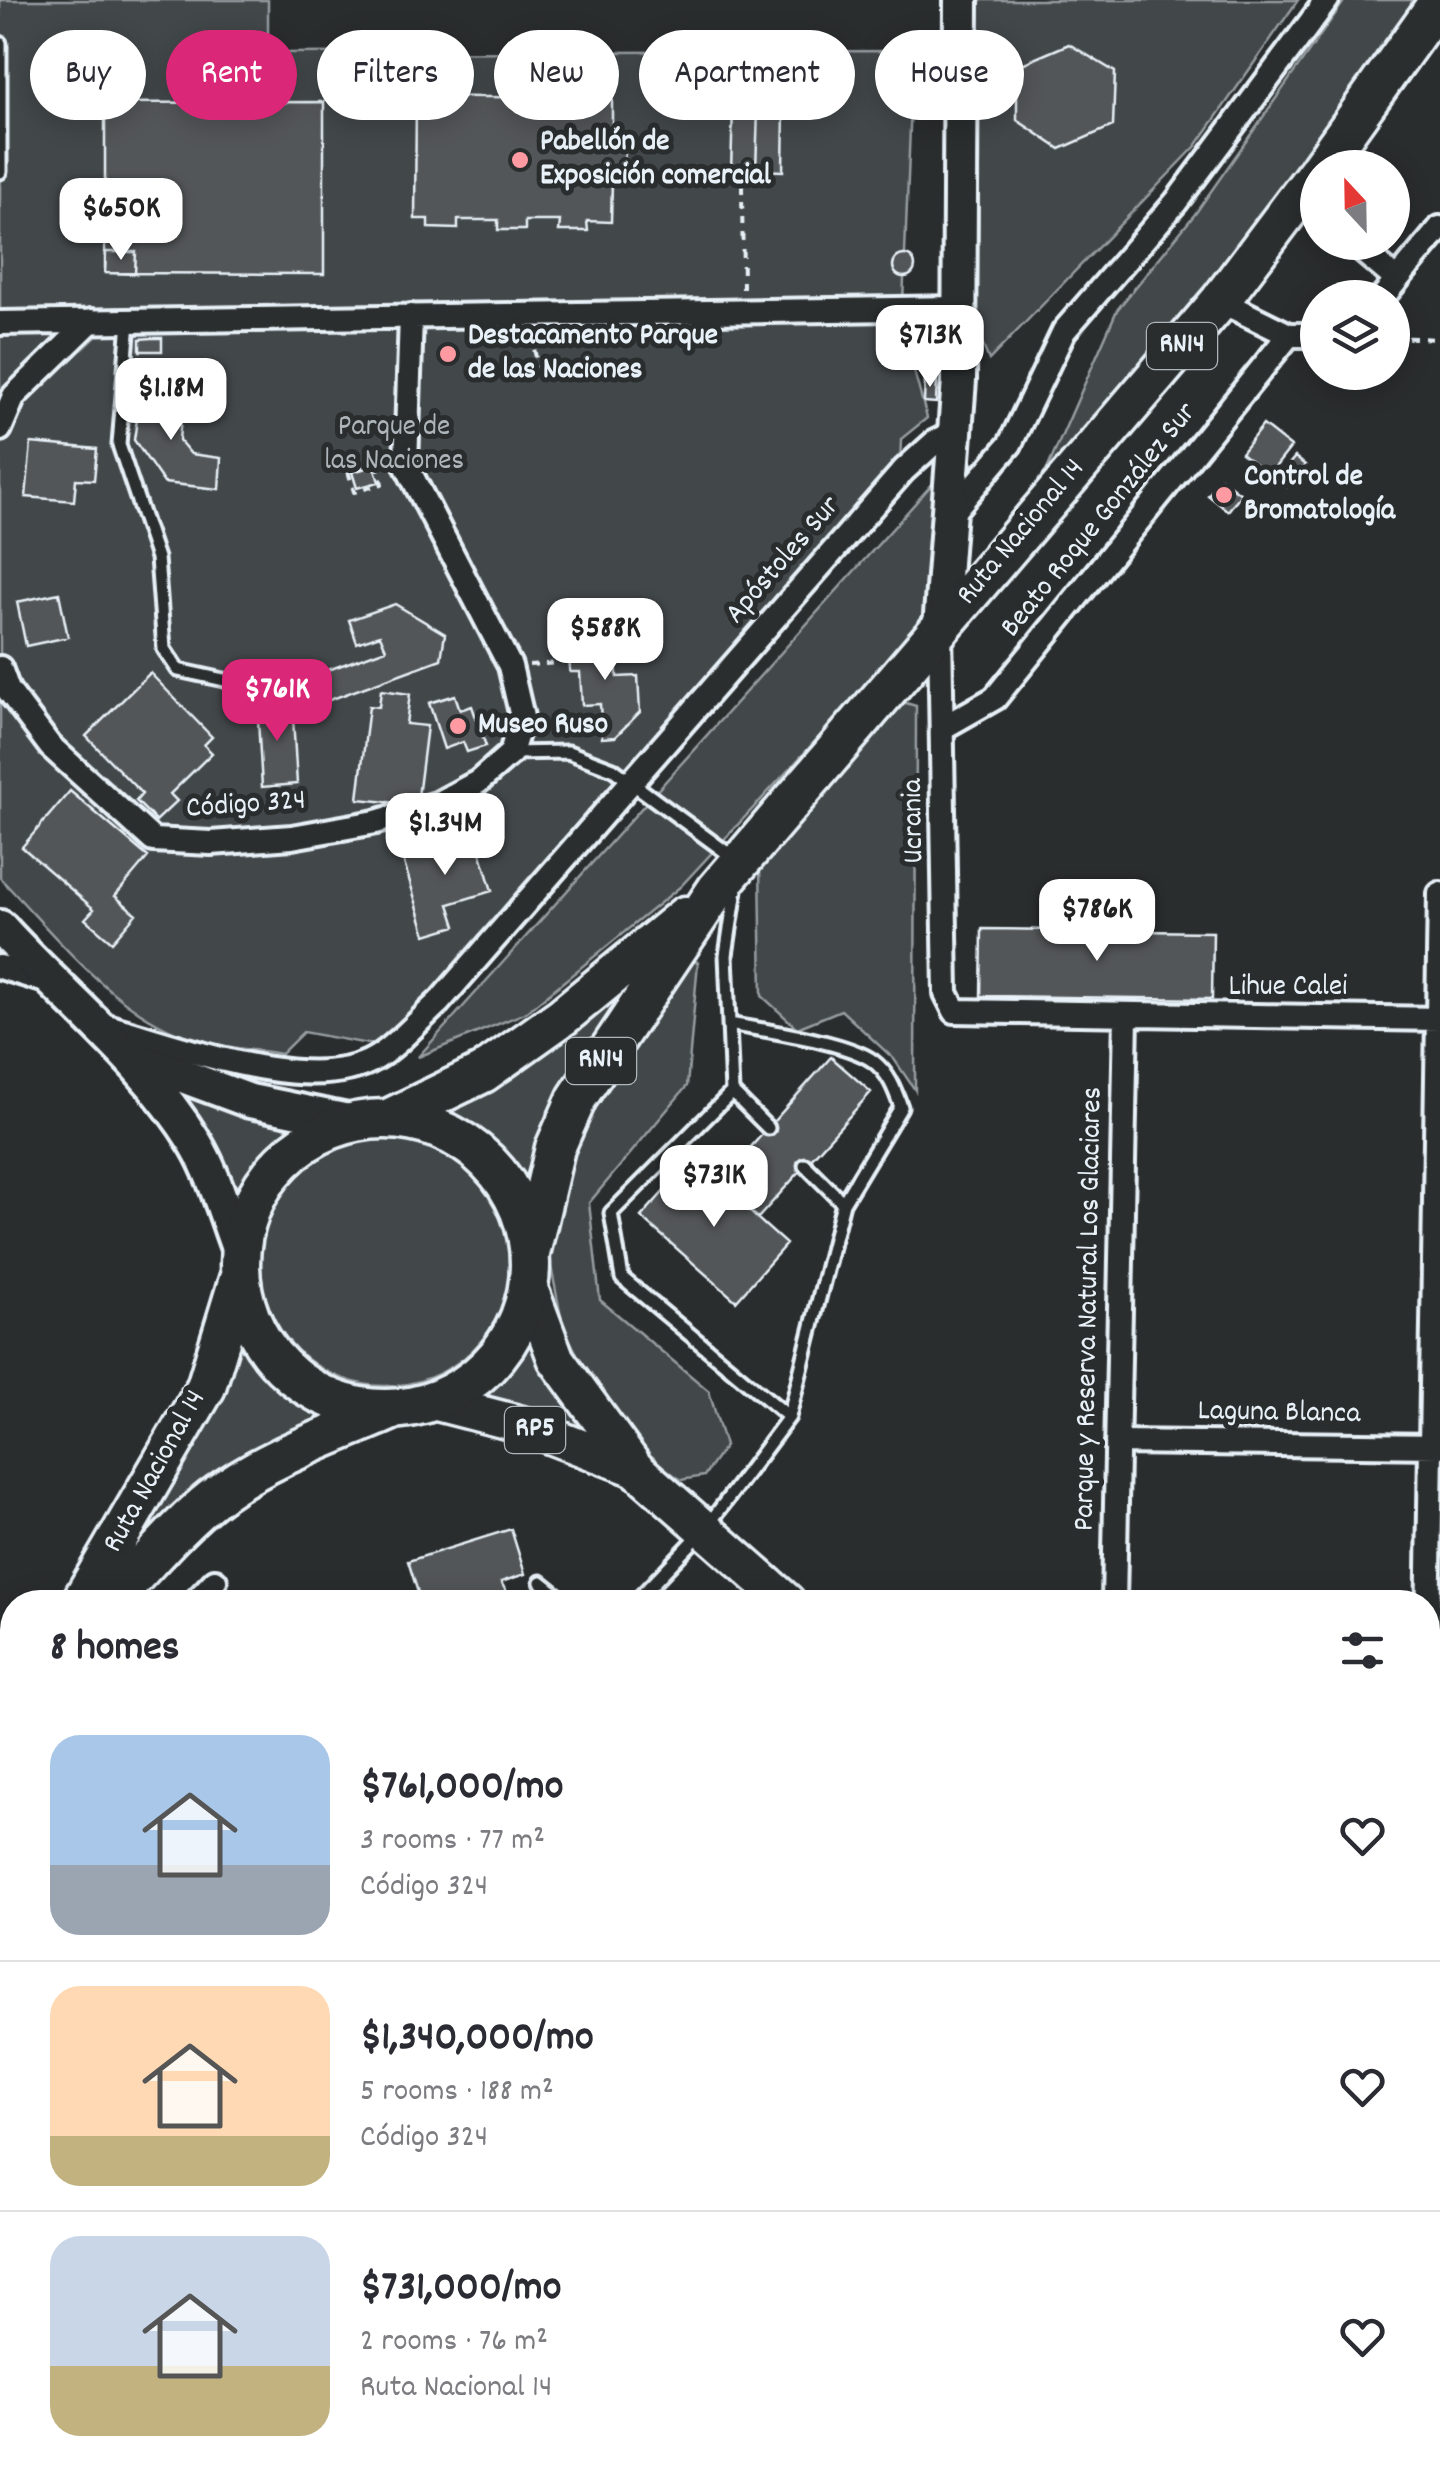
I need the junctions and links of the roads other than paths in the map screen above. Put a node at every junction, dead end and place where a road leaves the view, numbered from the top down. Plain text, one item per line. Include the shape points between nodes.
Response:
1 (962, 0) edge
2 (1326, 0) edge
3 (1440, 0) edge
4 (0, 43) edge
5 (1338, 150) edge
6 (0, 172) edge
7 (1300, 203) edge
8 (1440, 228) edge
9 (1367, 260) edge
10 (1383, 280) edge
11 (1397, 280) edge
12 (1220, 300) junction
13 (960, 308) junction
14 (411, 316) junction
15 (91, 321) junction
16 (129, 321) junction
17 (0, 323) edge
18 (1289, 335) junction
19 (1300, 335) edge
20 (0, 375) edge
21 (14, 396) junction
22 (0, 429) edge
23 (956, 432) junction
24 (951, 514) junction
25 (940, 628) junction
26 (0, 668) edge
27 (267, 681) dead end
28 (944, 727) junction
29 (511, 753) junction
30 (630, 784) junction
31 (729, 876) junction
32 (1440, 894) edge
33 (0, 927) edge
34 (0, 968) edge
35 (50, 982) junction
36 (955, 1011) joint
37 (1126, 1016) junction
38 (1439, 1019) edge
39 (95, 1022) junction
40 (729, 1024) junction
41 (134, 1058) junction
42 (732, 1092) junction
43 (390, 1118) junction
44 (353, 1122) junction
45 (768, 1128) dead end
46 (805, 1165) dead end
47 (843, 1204) junction
48 (240, 1265) junction
49 (529, 1271) junction
50 (415, 1404) junction
51 (789, 1417) junction
52 (1118, 1442) junction
53 (1435, 1446) edge
54 (636, 1469) junction
55 (705, 1530) junction
56 (215, 1581) dead end
57 (542, 1582) dead end
58 (88, 1590) edge
59 (121, 1590) edge
60 (206, 1590) edge
61 (552, 1590) edge
62 (648, 1590) edge
63 (773, 1590) edge
64 (1114, 1590) edge
65 (1430, 1590) edge

1 - 13 main road
2 - 24 street via 1176,202 1064,331 1010,444
3 - 5 highway, Ruta Nacional 14 / RN14
4 - 6 lane
7 - 12 highway, Ruta Nacional 14 / RN14
8 - 11 street
9 - 10 street
12 - 18 street
12 - 25 highway, Ruta Nacional 14 / RN14
13 - 14 street
13 - 23 main road
14 - 16 street
14 - 29 street via 406,464 510,666 522,717
15 - 16 street
15 - 17 street
15 - 21 street
16 - 27 lane via 120,445 157,558 164,650 178,670 247,685
18 - 19 street
18 - 28 street, Beato Roque González Sur via 995,698
20 - 21 street
21 - 22 street
23 - 24 main road
23 - 30 street, Apóstoles Sur via 904,470
24 - 25 main road
25 - 28 street, Ucrania
25 - 31 highway, Ruta Nacional 14 / RN14
26 - 29 street, Código 324 via 8,690 50,746 153,840 211,844 376,822 437,804 478,782
28 - 36 street, Ucrania via 946,993
29 - 30 lane via 568,752 614,769
30 - 31 lane
30 - 39 street, Apóstoles Sur via 438,1002 374,1060 332,1071 270,1070
31 - 40 lane
31 - 43 highway, Ruta Nacional 14 / RN14 via 563,1016 482,1073
31 - 49 highway, Ruta Nacional 14 / RN14 via 576,1098 555,1148
32 - 38 street
33 - 35 main road
34 - 35 street
35 - 39 main road
36 - 37 street, Lihue Calei
37 - 38 street, Lihue Calei
37 - 52 street, Parque y Reserva Natural Los Glaciares
38 - 53 street
39 - 41 main road
40 - 42 lane
40 - 47 lane via 872,1060 893,1084 901,1107
41 - 44 main road via 250,1102
41 - 48 main road via 198,1148
42 - 45 lane
42 - 51 lane via 611,1212 622,1278
43 - 44 highway, RN14
43 - 49 highway, RN14 via 432,1126 501,1175 522,1212
44 - 48 highway, RN14 via 310,1139 275,1168 250,1207
46 - 47 lane
47 - 51 lane
48 - 50 highway via 251,1323 276,1361 311,1389 353,1406
48 - 58 highway, Ruta Nacional 14 / RN14 via 206,1386
49 - 50 highway, RN14 via 517,1324 496,1358 466,1384
49 - 54 main road, RP5 via 556,1359
50 - 54 main road, RP5 via 520,1424
50 - 59 highway, Ruta Nacional 14 / RN14 via 236,1482
51 - 55 lane
52 - 53 street, Laguna Blanca
52 - 64 street, Parque y Reserva Natural Los Glaciares
53 - 65 street
54 - 55 main road, RP5
55 - 62 lane
55 - 63 main road, RP5
56 - 60 street
57 - 61 lane

